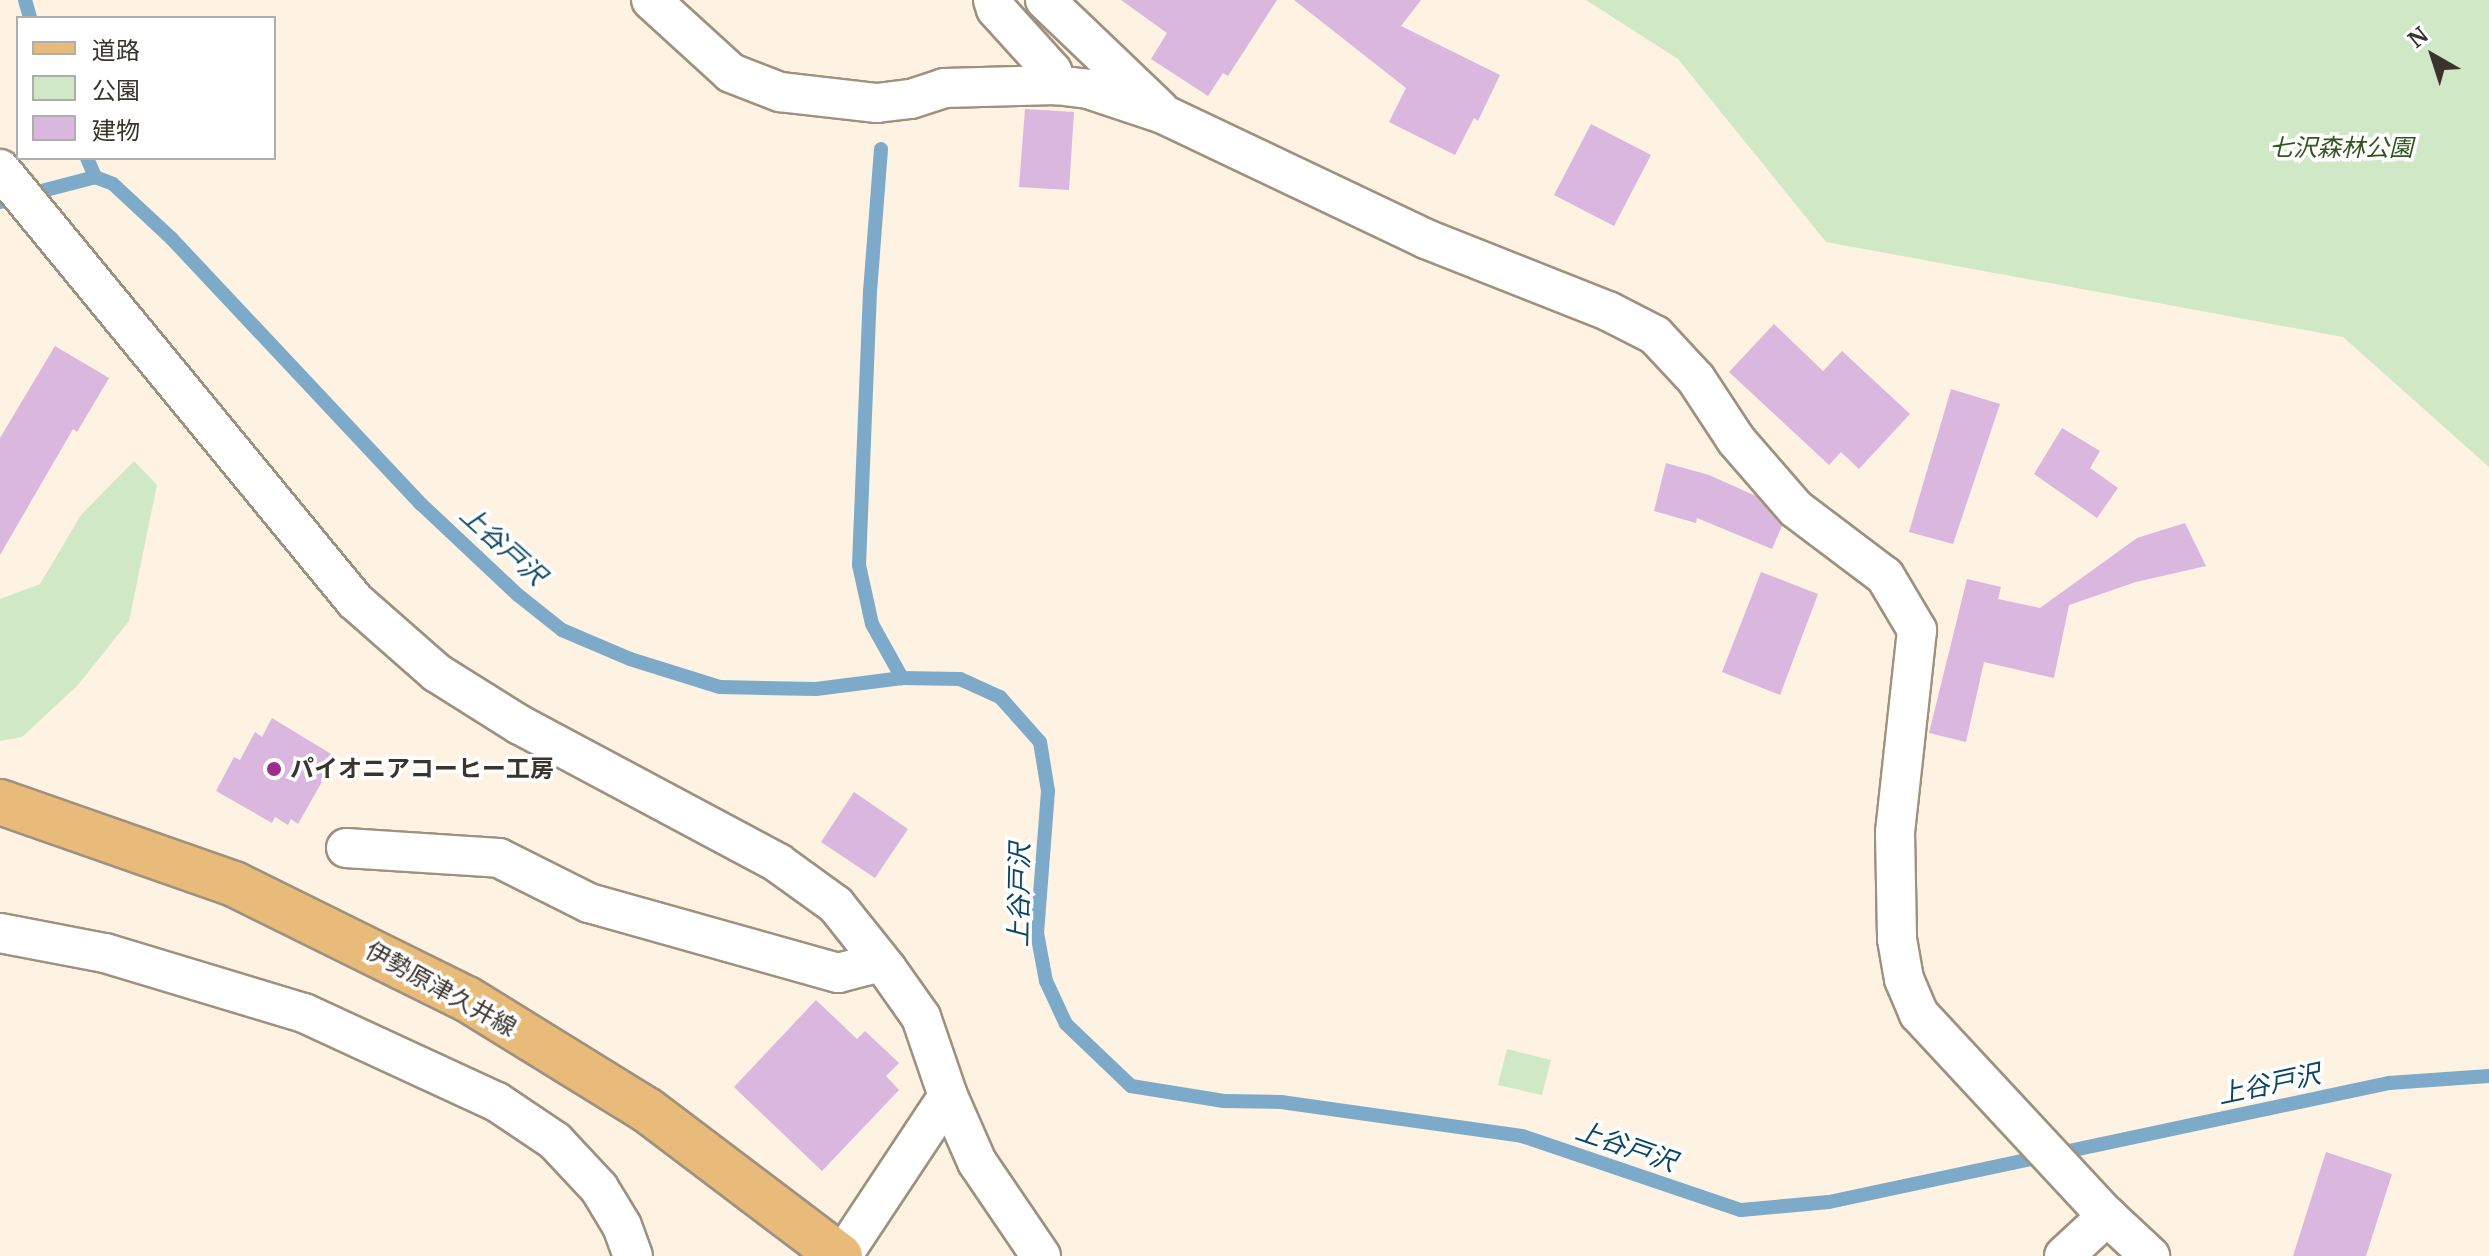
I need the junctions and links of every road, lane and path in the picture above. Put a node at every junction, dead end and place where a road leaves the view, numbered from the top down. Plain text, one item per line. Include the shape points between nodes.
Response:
1 (651, 0) edge
2 (993, 0) edge
3 (1045, 0) edge
4 (1056, 85) junction
5 (1163, 114) junction
6 (0, 169) edge
7 (0, 802) edge
8 (346, 848) dead end
9 (0, 933) edge
10 (881, 962) junction
11 (948, 1096) junction
12 (2107, 1216) junction
13 (633, 1256) edge
14 (841, 1256) edge
15 (1041, 1256) edge
16 (2064, 1256) edge
17 (2150, 1256) edge

1 - 4 street via 731,73 780,92 877,103 944,88
2 - 4 street via 1052,71
3 - 5 street
4 - 5 street via 1088,89
5 - 12 street via 1426,239 1655,335 1696,379 1736,440 1796,509 1885,576 1917,630 1895,832 1897,939 1904,979 1919,1014
6 - 10 street via 355,601 437,673 520,725 778,863 836,905
7 - 14 main road, 伊勢原津久井線 via 234,884 467,999 647,1110
8 - 10 street via 499,858 589,903 838,973
9 - 13 street via 105,953 304,1013 497,1102 555,1141 599,1188
10 - 11 street via 921,1017
11 - 14 street
11 - 15 street via 977,1162
12 - 16 street
12 - 17 street

